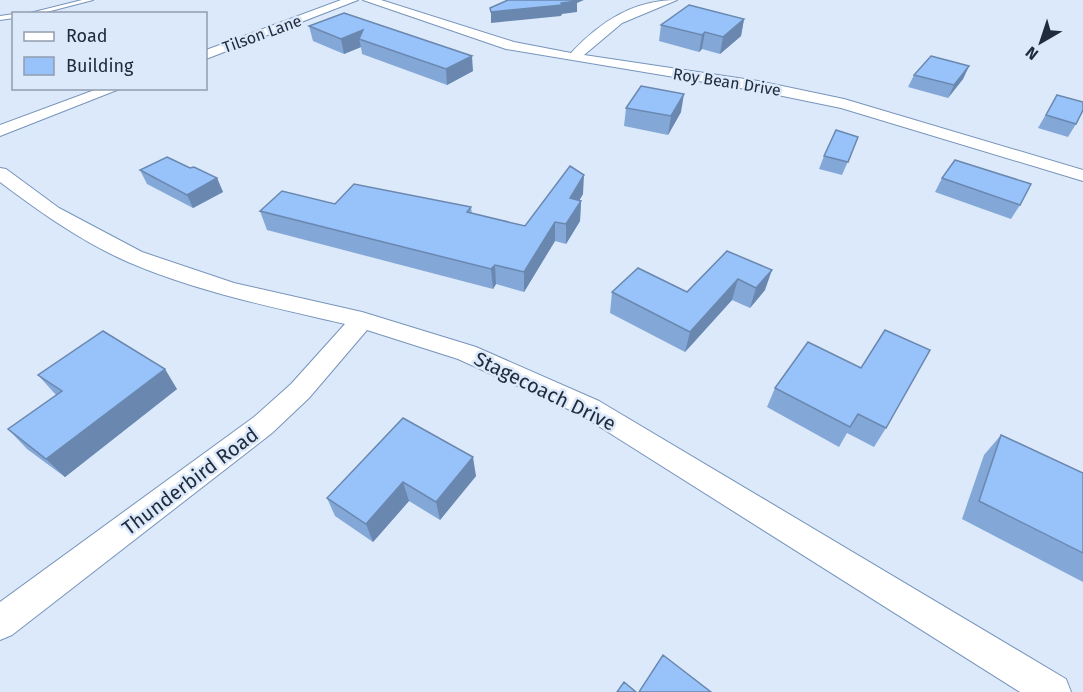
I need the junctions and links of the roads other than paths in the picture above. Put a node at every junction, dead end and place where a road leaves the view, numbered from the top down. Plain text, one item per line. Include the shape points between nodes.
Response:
1 (90, 0) edge
2 (352, 0) edge
3 (369, 0) edge
4 (671, 0) edge
5 (38, 12) edge
6 (207, 55) edge
7 (574, 58) junction
8 (110, 90) edge
9 (0, 131) edge
10 (0, 173) edge
11 (1083, 176) edge
12 (362, 320) junction
13 (0, 623) edge
14 (1053, 692) edge

1 - 5 lane
2 - 6 street, Tilson Lane
3 - 7 street, Roy Bean Drive via 479,37
4 - 7 street via 620,17 595,34
7 - 11 street, Roy Bean Drive via 758,86 844,104
8 - 9 street
10 - 12 street, Stagecoach Drive via 52,212 135,257 230,290
12 - 13 street, Thunderbird Road via 300,391 256,431
12 - 14 street, Stagecoach Drive via 467,353 590,408

